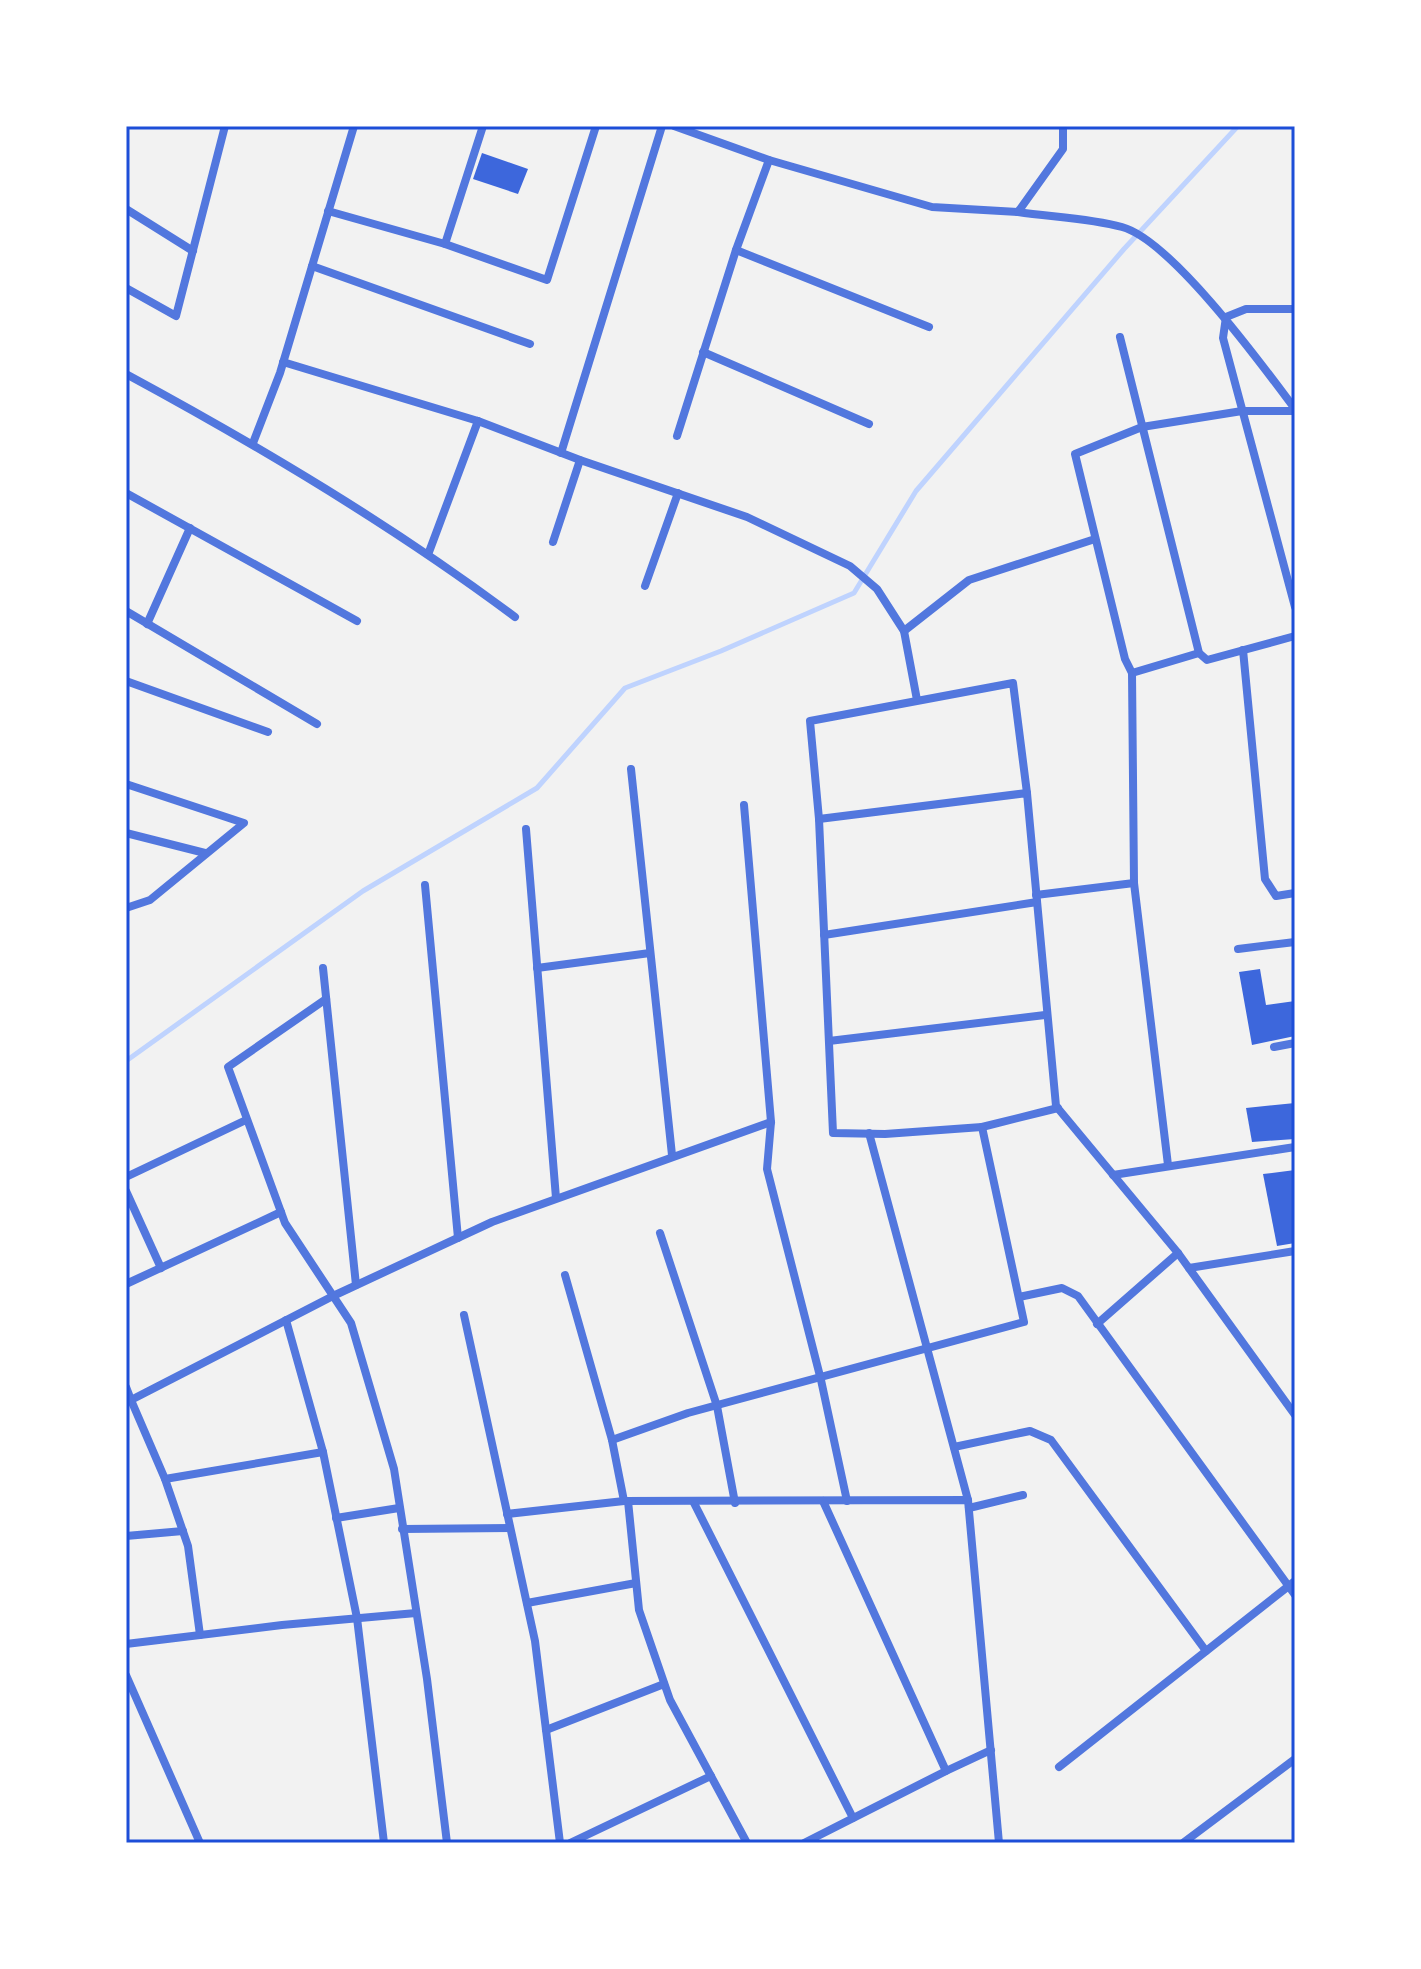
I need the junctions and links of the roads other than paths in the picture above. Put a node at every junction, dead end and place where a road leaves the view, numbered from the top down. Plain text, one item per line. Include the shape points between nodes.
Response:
1 (225, 126) edge
2 (354, 126) edge
3 (483, 126) edge
4 (596, 126) edge
5 (662, 126) edge
6 (674, 126) edge
7 (1063, 126) edge
8 (769, 160) junction
9 (126, 209) edge
10 (328, 211) junction
11 (1018, 212) junction
12 (445, 244) junction
13 (736, 250) junction
14 (193, 251) junction
15 (312, 266) junction
16 (126, 288) edge
17 (1295, 309) edge
18 (1226, 317) junction
19 (929, 327) dead end
20 (1120, 337) dead end
21 (530, 344) dead end
22 (703, 352) junction
23 (283, 362) junction
24 (126, 374) edge
25 (1295, 410) edge
26 (1242, 411) junction
27 (478, 421) junction
28 (869, 424) dead end
29 (1142, 427) junction
30 (677, 436) dead end
31 (253, 443) junction
32 (561, 453) junction
33 (580, 460) junction
34 (126, 493) edge
35 (678, 493) junction
36 (190, 528) junction
37 (1095, 539) junction
38 (553, 542) dead end
39 (429, 552) junction
40 (645, 586) dead end
41 (1295, 607) edge
42 (126, 611) edge
43 (515, 617) dead end
44 (357, 621) dead end
45 (147, 624) junction
46 (904, 631) junction
47 (1295, 636) edge
48 (1243, 650) junction
49 (1199, 653) junction
50 (1132, 673) junction
51 (126, 681) edge
52 (917, 700) junction
53 (317, 724) dead end
54 (268, 732) dead end
55 (631, 769) dead end
56 (126, 784) edge
57 (1027, 793) junction
58 (744, 805) dead end
59 (819, 819) junction
60 (526, 829) dead end
61 (126, 833) edge
62 (205, 853) junction
63 (1134, 883) junction
64 (425, 885) dead end
65 (1295, 893) edge
66 (1036, 899) junction
67 (126, 908) edge
68 (824, 935) junction
69 (1295, 942) edge
70 (1238, 949) dead end
71 (650, 953) junction
72 (323, 968) dead end
73 (537, 968) junction
74 (326, 999) junction
75 (1045, 1015) junction
76 (829, 1041) junction
77 (1295, 1043) edge
78 (1274, 1047) dead end
79 (1058, 1108) junction
80 (246, 1120) junction
81 (771, 1122) junction
82 (982, 1127) junction
83 (869, 1133) junction
84 (1295, 1147) edge
85 (672, 1155) junction
86 (1168, 1165) junction
87 (1113, 1175) junction
88 (126, 1177) edge
89 (126, 1191) edge
90 (556, 1198) junction
91 (281, 1212) junction
92 (660, 1233) dead end
93 (458, 1238) junction
94 (1295, 1251) edge
95 (1178, 1253) junction
96 (161, 1268) junction
97 (1189, 1268) junction
98 (565, 1275) dead end
99 (126, 1284) edge
100 (356, 1285) junction
101 (333, 1296) junction
102 (1019, 1297) junction
103 (464, 1315) dead end
104 (286, 1320) junction
105 (1097, 1324) junction
106 (928, 1350) junction
107 (821, 1380) junction
108 (126, 1387) edge
109 (131, 1400) junction
110 (717, 1406) junction
111 (1295, 1415) edge
112 (612, 1440) junction
113 (954, 1447) junction
114 (323, 1452) junction
115 (165, 1479) junction
116 (1023, 1495) dead end
117 (626, 1501) junction
118 (823, 1501) junction
119 (847, 1501) junction
120 (694, 1503) junction
121 (735, 1503) junction
122 (969, 1504) junction
123 (399, 1508) junction
124 (507, 1514) junction
125 (336, 1518) junction
126 (510, 1528) junction
127 (402, 1529) junction
128 (183, 1531) junction
129 (126, 1536) edge
130 (636, 1583) junction
131 (1292, 1583) edge
132 (1295, 1595) edge
133 (527, 1603) junction
134 (416, 1613) junction
135 (357, 1618) junction
136 (200, 1635) junction
137 (126, 1644) edge
138 (1206, 1651) junction
139 (126, 1675) edge
140 (664, 1684) junction
141 (546, 1730) junction
142 (991, 1750) junction
143 (1295, 1759) edge
144 (1059, 1767) dead end
145 (946, 1771) junction
146 (711, 1776) junction
147 (853, 1818) junction
148 (200, 1843) edge
149 (384, 1843) edge
150 (447, 1843) edge
151 (560, 1843) edge
152 (570, 1843) edge
153 (747, 1843) edge
154 (804, 1843) edge
155 (999, 1843) edge
156 (1183, 1843) edge

1 - 14 street
2 - 10 street
3 - 12 street
4 - 12 street via 547,280
5 - 32 street
6 - 8 street
7 - 11 street via 1063,149
8 - 11 street via 932,207
8 - 13 street
9 - 14 street
10 - 12 street
10 - 15 street
11 - 18 street via 1124,227 1152,245
13 - 19 street
13 - 22 street
14 - 16 street via 176,316
15 - 21 street
15 - 23 street
17 - 18 street via 1246,309
18 - 25 street
18 - 26 street via 1223,338
20 - 29 street
22 - 28 street
22 - 30 street
23 - 27 street
23 - 31 street
24 - 31 street
25 - 26 street
26 - 29 street
26 - 41 street
27 - 32 street
27 - 39 street
29 - 37 street via 1075,454
29 - 49 street
31 - 39 street
32 - 33 street
33 - 35 street
33 - 38 street
34 - 36 street
35 - 40 street
35 - 46 street via 781,531 850,566 877,589
36 - 44 street
36 - 45 street
37 - 46 street via 969,580
37 - 50 street
39 - 43 street
42 - 45 street
45 - 53 street
46 - 52 street
47 - 48 street
48 - 49 street via 1207,660
48 - 65 street via 1265,879 1276,896
49 - 50 street
50 - 63 street
51 - 54 street
52 - 57 street via 1013,683
52 - 59 street via 810,721
55 - 71 street
56 - 62 street via 244,823
57 - 59 street
57 - 66 street
58 - 81 street
59 - 68 street
60 - 73 street
61 - 62 street
62 - 67 street via 150,900
63 - 66 street
63 - 86 street
64 - 93 street
66 - 68 street
66 - 75 street
68 - 76 street
69 - 70 street
71 - 73 street
71 - 85 street
72 - 74 street
73 - 90 street
74 - 80 street via 228,1067
74 - 100 street
75 - 76 street
75 - 79 street
76 - 83 street via 833,1133
77 - 78 street
79 - 82 street
79 - 87 street
80 - 88 street
80 - 91 street
81 - 85 street
81 - 107 street via 767,1169
82 - 83 street
82 - 102 street
83 - 106 street
84 - 86 street
85 - 90 street
86 - 87 street
87 - 95 street
89 - 96 street
90 - 93 street
91 - 96 street
91 - 101 street
92 - 110 street
93 - 100 street
94 - 97 street
95 - 97 street
95 - 105 street
96 - 99 street
97 - 111 street
98 - 112 street
100 - 101 street
101 - 104 street
101 - 123 street via 351,1323 394,1469
102 - 105 street via 1068,1289
102 - 106 street via 1024,1322
103 - 124 street
104 - 109 street
104 - 114 street
105 - 131 street
106 - 107 street
106 - 113 street
107 - 110 street
107 - 119 street
108 - 109 street
109 - 115 street
110 - 112 street
110 - 121 street
112 - 117 street
113 - 122 street
113 - 138 street via 1030,1431 1051,1440
114 - 115 street
114 - 125 street
115 - 128 street
116 - 122 street
117 - 120 street
117 - 124 street
117 - 130 street
118 - 119 street
118 - 121 street
118 - 145 street
119 - 122 street
120 - 121 street
120 - 147 street
122 - 142 street
123 - 125 street
123 - 127 street
124 - 126 street
125 - 135 street
126 - 127 street
126 - 133 street
127 - 134 street
128 - 129 street
128 - 136 street
130 - 133 street
130 - 140 street via 639,1610
131 - 132 street
131 - 138 street
133 - 141 street
134 - 135 street
134 - 150 street
135 - 136 street
135 - 149 street
136 - 137 street
138 - 144 street
139 - 148 street
140 - 141 street
140 - 146 street
141 - 151 street
142 - 145 street
142 - 155 street
143 - 156 street
145 - 147 street
146 - 152 street
146 - 153 street
147 - 154 street

